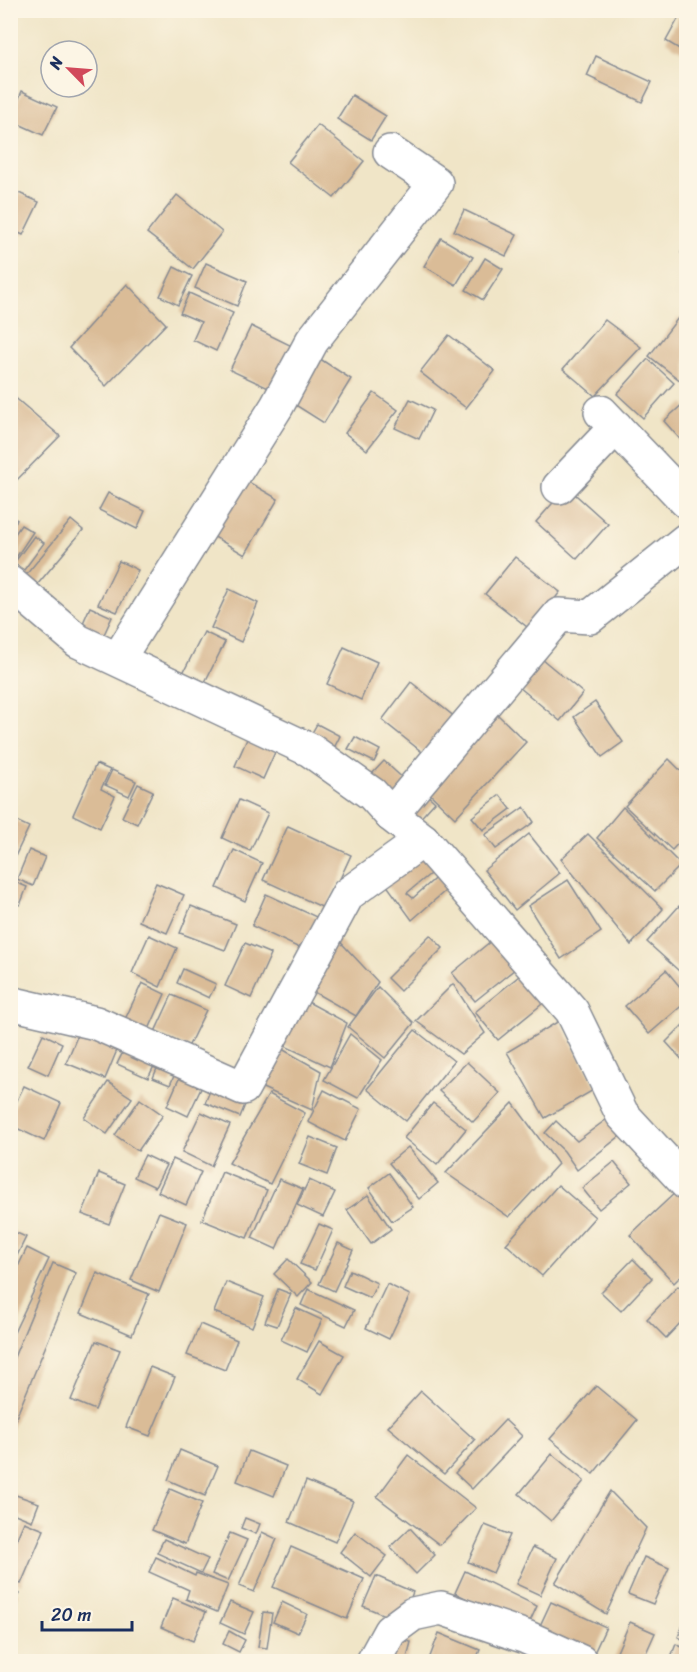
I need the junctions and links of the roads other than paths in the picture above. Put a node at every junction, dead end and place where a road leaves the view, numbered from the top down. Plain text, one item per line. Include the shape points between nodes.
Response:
1 (390, 152) dead end
2 (559, 487) dead end
3 (687, 501) edge
4 (687, 540) edge
5 (10, 583) edge
6 (118, 659) junction
7 (391, 815) junction
8 (423, 840) junction
9 (10, 1003) edge
10 (687, 1183) edge
11 (373, 1662) edge
12 (581, 1662) edge

1 - 6 street via 436,183 312,341 277,406
2 - 3 street via 608,419
4 - 7 street via 590,617 559,615
5 - 6 street via 78,641
6 - 7 street via 310,750 372,794
7 - 8 street
8 - 9 street via 348,894 243,1088 96,1023
8 - 10 street via 573,1011 622,1114
11 - 12 street via 390,1631 413,1614 441,1608 526,1637

